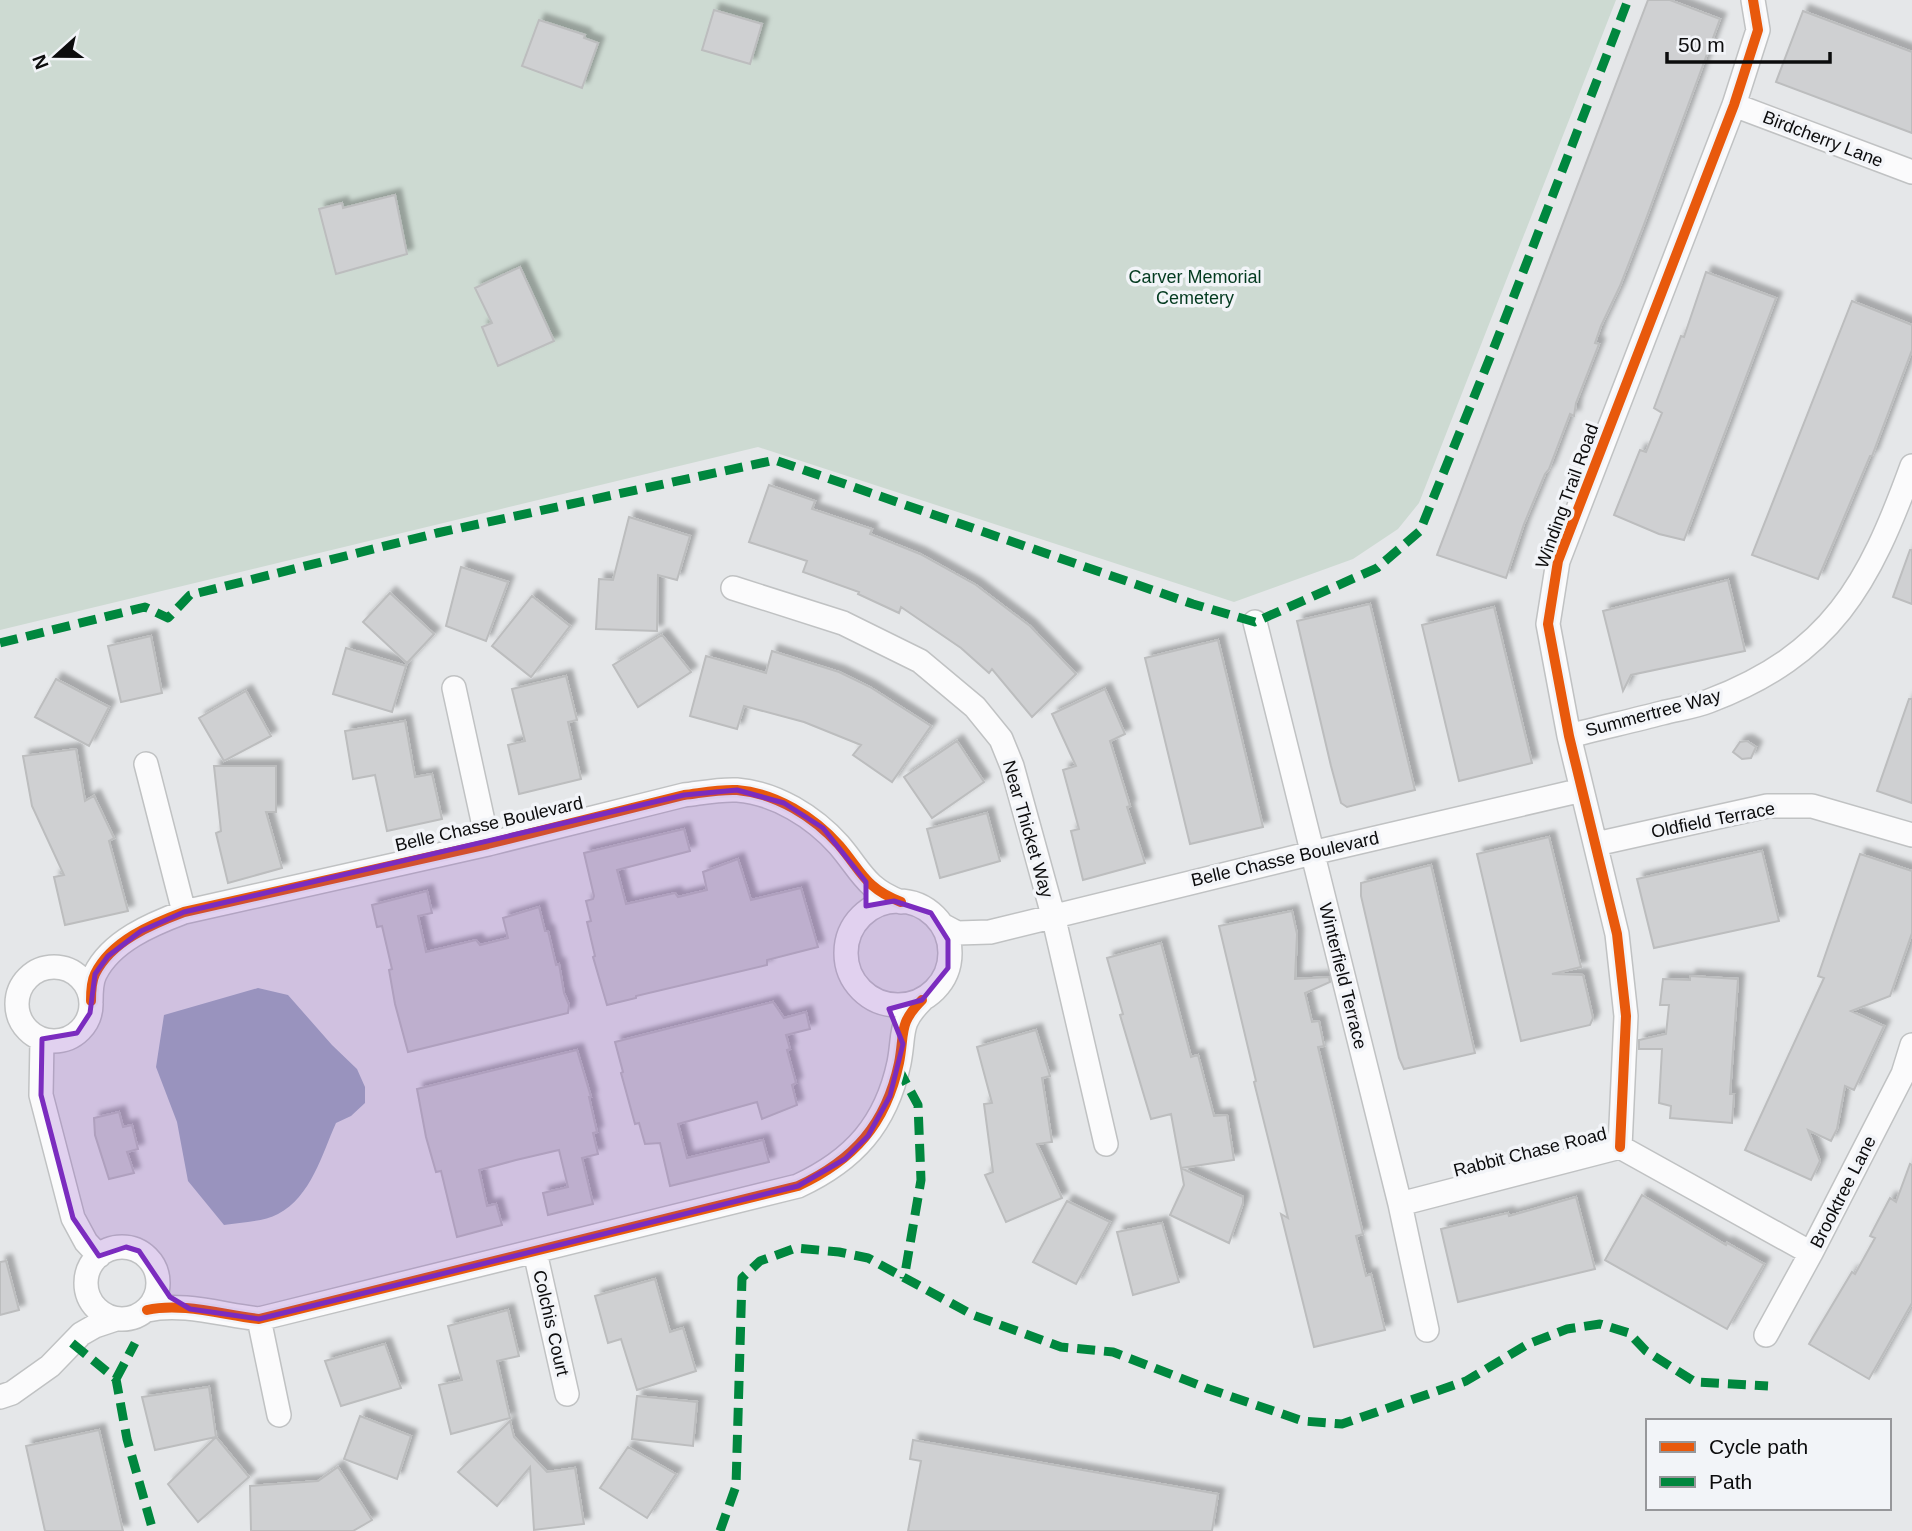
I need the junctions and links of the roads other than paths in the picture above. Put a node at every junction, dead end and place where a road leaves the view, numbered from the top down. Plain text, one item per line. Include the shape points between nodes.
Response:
1 (1754, 0) edge
2 (1734, 106) junction
3 (1912, 172) edge
4 (1911, 473) edge
5 (733, 588) dead end
6 (1255, 622) dead end
7 (454, 688) dead end
8 (1569, 736) junction
9 (146, 764) dead end
10 (1582, 790) junction
11 (1912, 835) edge
12 (488, 844) junction
13 (1596, 844) junction
14 (1312, 853) junction
15 (866, 882) junction
16 (901, 902) junction
17 (184, 912) junction
18 (1053, 915) junction
19 (861, 916) junction
20 (942, 925) junction
21 (990, 932) junction
22 (108, 956) junction
23 (948, 963) junction
24 (57, 967) junction
25 (29, 976) junction
26 (0, 988) edge
27 (922, 1000) junction
28 (91, 1001) junction
29 (881, 1002) junction
30 (19, 1016) junction
31 (902, 1033) junction
32 (42, 1039) junction
33 (1912, 1045) edge
34 (1106, 1144) dead end
35 (1620, 1147) junction
36 (1400, 1204) junction
37 (535, 1252) junction
38 (1811, 1253) junction
39 (99, 1256) junction
40 (158, 1278) junction
41 (92, 1302) junction
42 (190, 1309) junction
43 (147, 1310) junction
44 (116, 1319) junction
45 (259, 1319) junction
46 (1427, 1330) dead end
47 (81, 1334) junction
48 (1766, 1335) dead end
49 (567, 1394) dead end
50 (0, 1397) edge
51 (279, 1415) dead end

1 - 2 street, Winding Trail Road via 1758,30
2 - 3 street, Birdcherry Lane
2 - 8 street, Winding Trail Road via 1558,561 1548,624
4 - 8 street, Summertree Way via 1851,599 1810,645 1770,674 1707,702
5 - 18 street, Near Thicket Way via 843,623 920,662 975,707 1001,739 1012,766
6 - 14 street, Winterfield Terrace
7 - 12 street
8 - 10 street, Winding Trail Road
9 - 17 street
10 - 13 street, Winding Trail Road
10 - 14 street, Belle Chasse Boulevard
11 - 13 street, Oldfield Terrace via 1812,806 1767,806
12 - 15 street, Belle Chasse Boulevard via 684,795 737,790 784,803 809,817 839,845
12 - 17 street, Belle Chasse Boulevard
13 - 35 street, Winding Trail Road via 1617,934 1626,1016
14 - 18 street, Belle Chasse Boulevard
14 - 36 street, Winterfield Terrace
15 - 16 street, Belle Chasse Boulevard
15 - 19 street
16 - 19 street via 883,903
16 - 20 street, Belle Chasse Boulevard via 931,913
17 - 22 street, Belle Chasse Boulevard via 141,931
18 - 21 street, Belle Chasse Boulevard
18 - 34 street, Near Thicket Way
19 - 29 street via 849,934 848,971 860,990
20 - 21 street, Belle Chasse Boulevard via 957,933
20 - 23 street via 948,940
21 - 23 street, Belle Chasse Boulevard
22 - 24 street, Belle Chasse Boulevard via 83,966
22 - 28 street, Belle Chasse Boulevard via 95,974
23 - 27 street, Belle Chasse Boulevard via 940,983
24 - 25 street, Belle Chasse Boulevard
24 - 28 street via 76,974
25 - 26 street, Belle Chasse Boulevard
25 - 30 street via 18,994
26 - 30 street, Belle Chasse Boulevard
27 - 29 street via 900,1006
27 - 31 street, Belle Chasse Boulevard via 905,1021
28 - 32 street, Belle Chasse Boulevard via 85,1024 77,1033 54,1041
29 - 31 street
30 - 32 street, Belle Chasse Boulevard via 32,1034
31 - 37 street, Belle Chasse Boulevard via 898,1068 882,1112 868,1136 827,1171 779,1192
32 - 39 street via 41,1095 72,1218
33 - 38 street, Brooktree Lane via 1903,1074
35 - 36 street, Rabbit Chase Road
35 - 38 street, Rabbit Chase Road
36 - 46 street, Winterfield Terrace
37 - 45 street, Belle Chasse Boulevard
37 - 49 street, Colchis Court
38 - 48 street, Brooktree Lane
39 - 40 street via 126,1247 139,1251
39 - 41 street, Belle Chasse Boulevard via 88,1274
40 - 42 street via 170,1297
40 - 43 street via 157,1294
41 - 44 street via 100,1312
41 - 47 street, Belle Chasse Boulevard
42 - 43 street, Belle Chasse Boulevard
42 - 45 street, Belle Chasse Boulevard
43 - 44 street, Belle Chasse Boulevard via 132,1318
44 - 47 street, Belle Chasse Boulevard
45 - 51 street
47 - 50 street, Belle Chasse Boulevard via 50,1366

